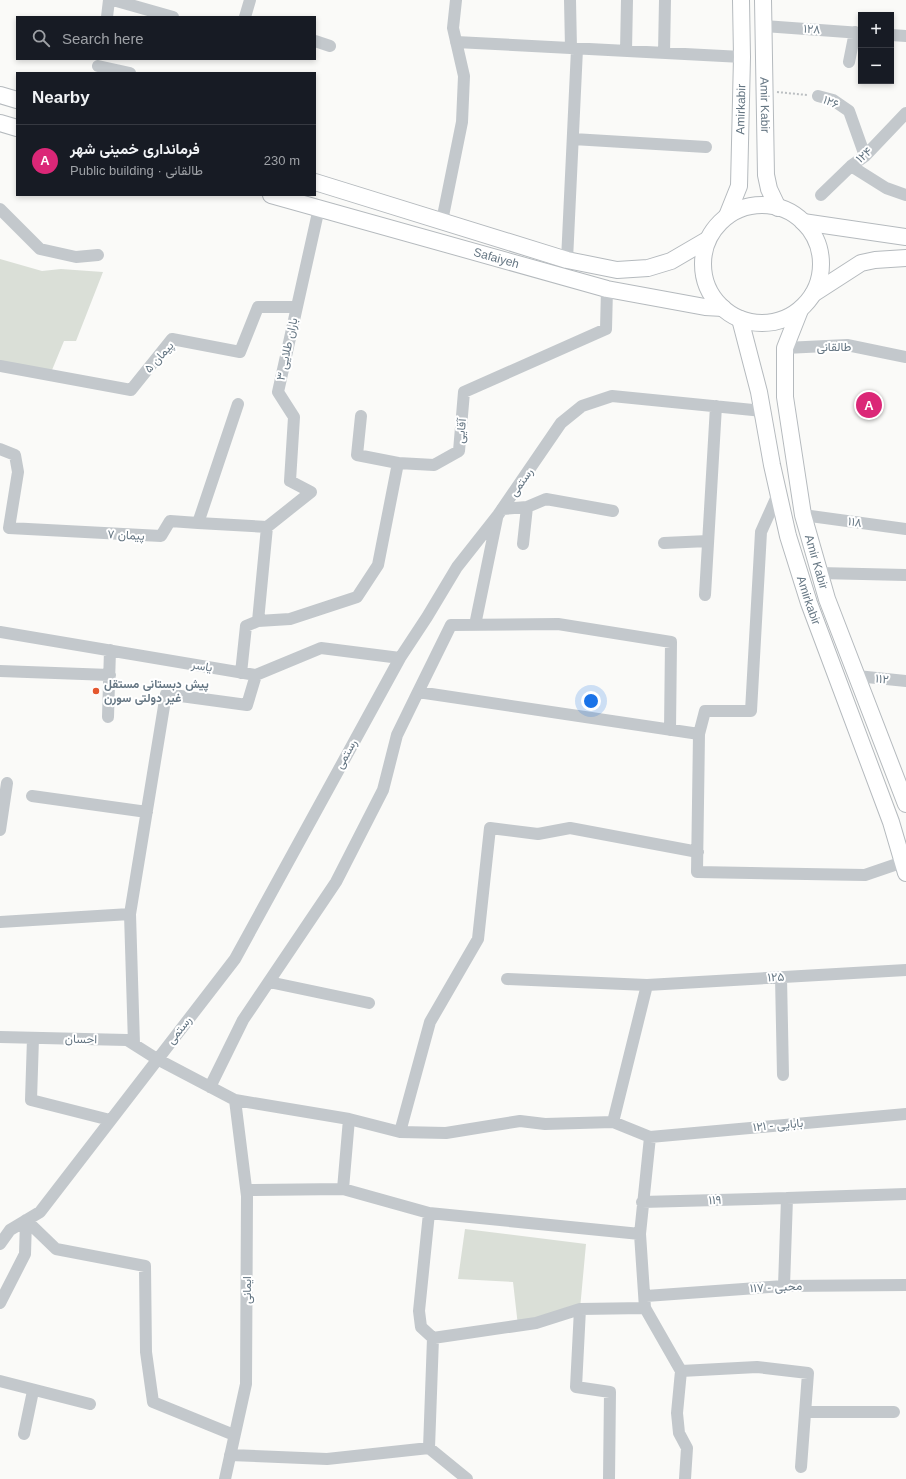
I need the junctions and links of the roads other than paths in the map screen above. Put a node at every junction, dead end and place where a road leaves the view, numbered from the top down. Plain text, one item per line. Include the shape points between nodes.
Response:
1 (109, 0) edge
2 (113, 0) edge
3 (250, 0) edge
4 (456, 0) edge
5 (570, 0) edge
6 (627, 0) edge
7 (665, 0) edge
8 (741, 0) edge
9 (763, 0) edge
10 (106, 16) edge
11 (169, 16) edge
12 (245, 16) edge
13 (764, 26) junction
14 (858, 32) edge
15 (894, 35) edge
16 (906, 36) edge
17 (316, 41) edge
18 (456, 42) junction
19 (330, 46) dead end
20 (574, 48) junction
21 (626, 51) junction
22 (664, 53) junction
23 (742, 57) junction
24 (849, 62) dead end
25 (98, 66) edge
26 (125, 72) edge
27 (0, 95) edge
28 (818, 96) road end
29 (16, 100) edge
30 (906, 113) edge
31 (0, 123) edge
32 (16, 128) edge
33 (573, 139) junction
34 (706, 147) dead end
35 (865, 156) junction
36 (851, 166) junction
37 (316, 182) edge
38 (820, 195) dead end
39 (906, 195) edge
40 (275, 196) edge
41 (319, 208) junction
42 (778, 208) junction
43 (0, 210) edge
44 (727, 216) junction
45 (442, 221) junction
46 (803, 222) junction
47 (906, 237) edge
48 (707, 240) junction
49 (98, 254) dead end
50 (906, 258) edge
51 (567, 260) junction
52 (607, 289) junction
53 (813, 294) junction
54 (297, 307) junction
55 (723, 308) junction
56 (800, 310) junction
57 (740, 319) junction
58 (785, 348) junction
59 (906, 357) edge
60 (0, 366) edge
61 (238, 404) dead end
62 (716, 406) junction
63 (762, 411) junction
64 (361, 416) dead end
65 (0, 448) edge
66 (398, 463) junction
67 (778, 494) junction
68 (527, 506) junction
69 (614, 511) dead end
70 (500, 512) junction
71 (803, 515) junction
72 (198, 523) junction
73 (268, 527) junction
74 (906, 529) edge
75 (708, 541) junction
76 (664, 543) dead end
77 (523, 544) dead end
78 (819, 573) junction
79 (906, 575) edge
80 (705, 595) dead end
81 (258, 621) junction
82 (475, 625) junction
83 (0, 632) edge
84 (110, 650) junction
85 (400, 658) junction
86 (0, 671) edge
87 (241, 673) junction
88 (110, 675) junction
89 (256, 675) junction
90 (857, 676) junction
91 (906, 681) edge
92 (418, 692) junction
93 (864, 694) junction
94 (846, 702) junction
95 (108, 717) dead end
96 (670, 730) junction
97 (699, 734) junction
98 (7, 784) dead end
99 (32, 796) dead end
100 (906, 802) edge
101 (147, 812) junction
102 (0, 830) edge
103 (698, 852) junction
104 (904, 868) edge
105 (130, 914) junction
106 (0, 922) edge
107 (906, 970) edge
108 (781, 977) junction
109 (507, 979) dead end
110 (269, 982) junction
111 (647, 984) junction
112 (369, 1003) dead end
113 (0, 1037) edge
114 (33, 1038) junction
115 (134, 1044) junction
116 (157, 1059) junction
117 (783, 1075) dead end
118 (210, 1087) junction
119 (236, 1100) junction
120 (906, 1114) edge
121 (349, 1119) junction
122 (110, 1120) junction
123 (613, 1122) junction
124 (400, 1132) junction
125 (650, 1137) junction
126 (343, 1189) junction
127 (247, 1190) junction
128 (906, 1194) edge
129 (787, 1198) junction
130 (642, 1202) junction
131 (429, 1213) junction
132 (26, 1220) junction
133 (5, 1230) edge
134 (640, 1234) junction
135 (0, 1244) edge
136 (906, 1285) edge
137 (784, 1286) junction
138 (645, 1302) junction
139 (0, 1303) edge
140 (580, 1309) junction
141 (433, 1338) junction
142 (681, 1371) junction
143 (0, 1381) edge
144 (33, 1390) junction
145 (90, 1404) dead end
146 (805, 1412) junction
147 (894, 1412) dead end
148 (24, 1434) dead end
149 (234, 1435) junction
150 (429, 1448) junction
151 (230, 1455) junction
152 (800, 1467) dead end
153 (225, 1479) edge
154 (468, 1479) edge
155 (609, 1479) edge
156 (685, 1479) edge

1 - 10 street
2 - 11 street
3 - 12 street
4 - 18 street via 453,28
5 - 20 street
6 - 21 street
7 - 22 street
8 - 23 main road, Amirkabir
9 - 13 main road, Amir Kabir
13 - 14 street, ۱۲۸
13 - 42 main road, Amir Kabir via 766,175
14 - 24 street
15 - 16 street
17 - 19 street
18 - 20 street
18 - 45 street via 464,76 462,122
20 - 21 street
20 - 33 street
21 - 22 street
22 - 23 street
23 - 44 main road, Amirkabir via 739,186
25 - 26 street
27 - 29 main road
28 - 35 street, ۱۲۶ via 833,100 849,111
30 - 35 street, ۱۲۴
31 - 32 main road
33 - 34 street
33 - 51 street
35 - 36 street, ۱۲۴
36 - 38 street, ۱۲۴
36 - 39 street via 886,188
37 - 45 main road, Safaiyeh
40 - 41 main road, Safaiyeh
41 - 52 main road, Safaiyeh
41 - 54 street, باران طلایی ۳
42 - 44 main road via 752,206
42 - 46 main road
43 - 49 street via 40,249 76,257
44 - 48 main road
45 - 51 main road, Safaiyeh
46 - 47 main road
46 - 53 main road via 813,236 820,254 820,274
48 - 51 main road, Safaiyeh via 671,261 648,268 617,270
48 - 55 main road via 703,261 705,282 715,301
50 - 53 main road via 861,263
52 - 55 main road, Safaiyeh
52 - 66 street, آقایی via 606,329 464,392 459,451 434,465
53 - 56 main road
54 - 60 street, پیمان ۵ via 258,307 240,352 172,339 131,390
54 - 73 street, باران طلایی ۳ via 278,392 294,417 290,481 311,492
55 - 57 main road
56 - 57 main road via 771,323
56 - 58 main road, Amir Kabir
57 - 63 main road, Amirkabir
58 - 59 street, طالقانی via 847,345
58 - 71 main road, Amir Kabir via 785,397
61 - 72 street
62 - 63 street, رستمی
62 - 70 street, رستمی via 612,396 582,406 561,423
62 - 75 street
63 - 67 main road, Amirkabir
64 - 66 street via 357,455
65 - 72 street, پیمان ۷ via 15,455 18,472 9,528 161,536 170,521
66 - 81 street via 378,565 357,597 290,619
67 - 94 main road, Amirkabir via 809,604
67 - 97 street via 761,532 751,711 705,711
68 - 69 street via 546,498
68 - 70 street
68 - 77 street
70 - 82 street
70 - 85 street, رستمی via 456,567
71 - 74 street, ۱۱۸
71 - 78 main road, Amir Kabir
72 - 73 street
73 - 81 street
75 - 76 street
75 - 80 street
78 - 79 street
78 - 90 main road, Amir Kabir
81 - 87 street via 246,626
82 - 92 street via 451,625
82 - 96 street via 558,624 671,642
83 - 84 street, یاسر
84 - 87 street, یاسر
84 - 88 street
85 - 89 street via 321,648
85 - 116 street, رستمی via 235,959
86 - 88 street
87 - 89 street, یاسر
88 - 95 street
89 - 101 street via 247,705 166,694
90 - 91 street, ۱۱۲
90 - 93 main road, Amir Kabir
92 - 96 street
92 - 110 street via 397,735 383,790 336,882
93 - 94 main road
93 - 100 main road, Amir Kabir
94 - 104 main road, Amirkabir via 891,822
96 - 97 street
97 - 103 street
98 - 102 street
99 - 101 street
101 - 105 street
103 - 104 street via 698,872 865,874
103 - 124 street via 570,828 538,834 490,828 478,939 430,1022
105 - 106 street
105 - 115 street
107 - 108 street, ۱۲۵
108 - 111 street, ۱۲۵
108 - 117 street
109 - 111 street, ۱۲۵
110 - 112 street
110 - 118 street via 243,1020
111 - 123 street
113 - 114 street, احسان
114 - 115 street, احسان via 127,1040
114 - 122 street via 31,1100
115 - 116 street, احسان
116 - 118 street, احسان
116 - 122 street, رستمی
118 - 119 street, احسان
119 - 121 street, احسان
119 - 127 street, ایمانی
120 - 125 street, بابایی - ۱۲۱
121 - 124 street, احسان
121 - 126 street
122 - 132 street, رستمی via 40,1212
123 - 124 street, احسان via 546,1124 520,1121 446,1133
123 - 125 street
125 - 130 street
126 - 127 street
126 - 131 street
127 - 149 street, ایمانی via 246,1384
128 - 129 street, ۱۱۹
129 - 130 street, ۱۱۹
129 - 137 street
130 - 134 street
131 - 134 street
131 - 141 street via 419,1311 421,1328
132 - 133 street, رستمی
132 - 139 street via 25,1254
132 - 149 street via 56,1249 145,1266 146,1352 153,1402
133 - 135 street, رستمی
134 - 138 street
136 - 137 street, محبی - ۱۱۷
137 - 138 street, محبی - ۱۱۷
138 - 140 street, محبی - ۱۱۷
138 - 142 street
140 - 141 street, محبی - ۱۱۷ via 536,1323
140 - 155 street via 576,1388 610,1392
141 - 150 street
142 - 146 street via 757,1367 808,1373
142 - 156 street via 677,1413 680,1433 687,1448
143 - 144 street
144 - 145 street
144 - 148 street
146 - 147 street
146 - 152 street
149 - 151 street, ایمانی
150 - 151 street via 327,1459
150 - 154 street
151 - 153 street, ایمانی

